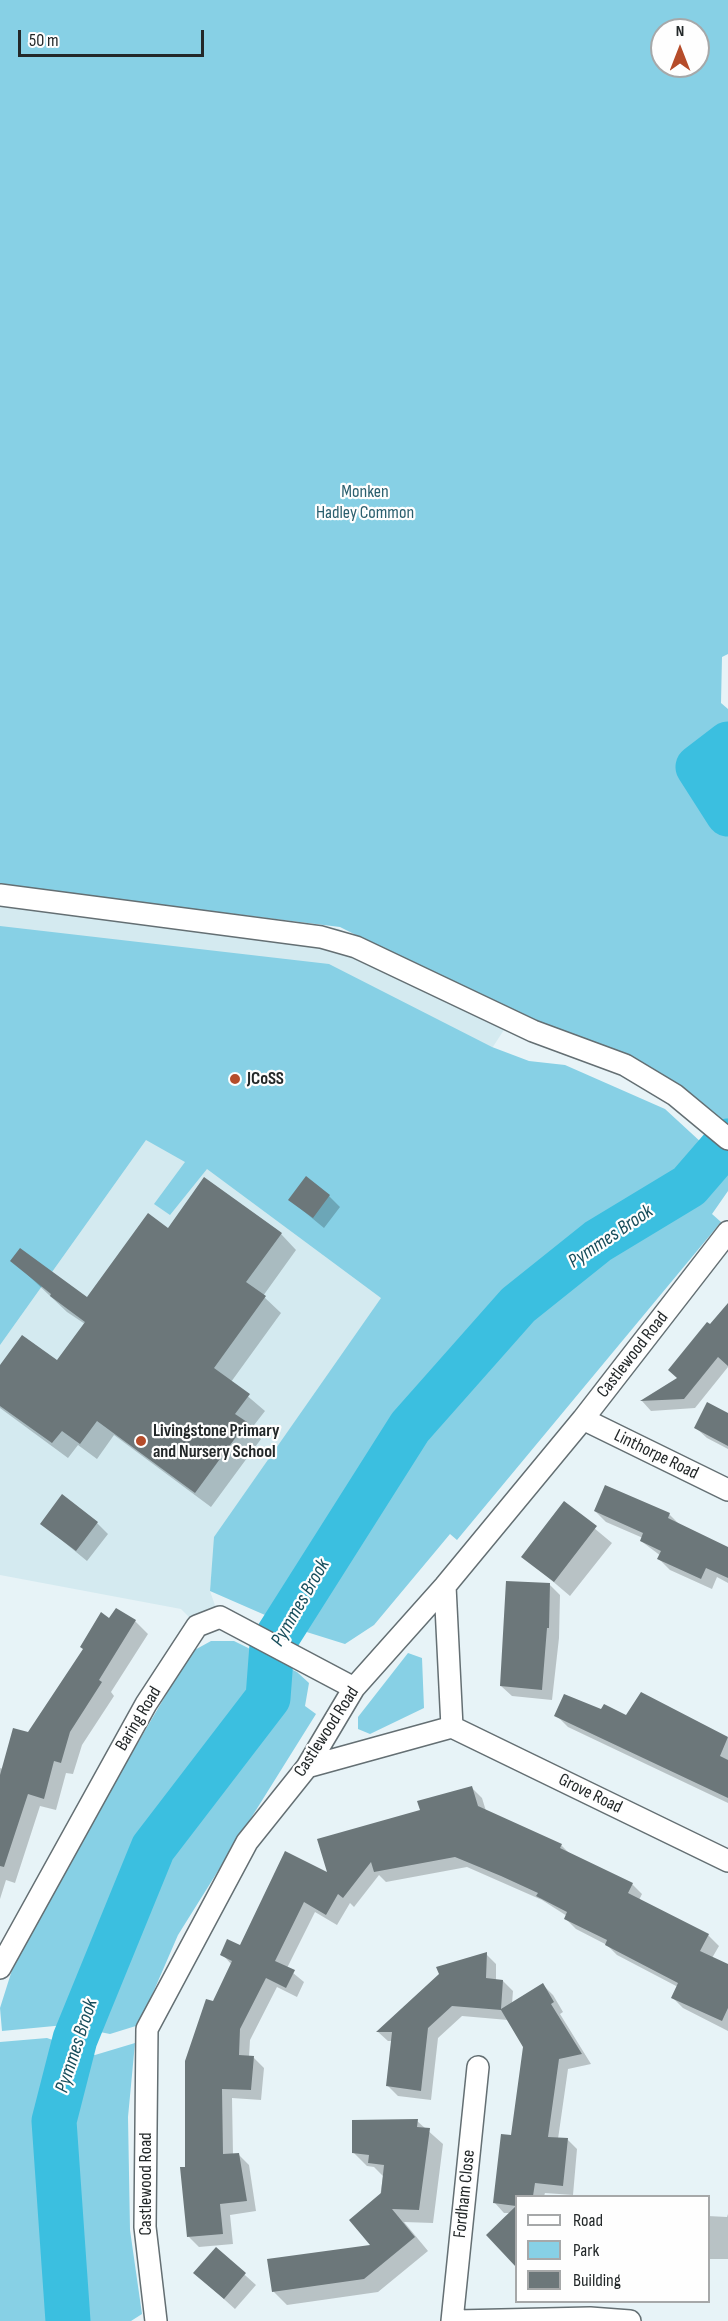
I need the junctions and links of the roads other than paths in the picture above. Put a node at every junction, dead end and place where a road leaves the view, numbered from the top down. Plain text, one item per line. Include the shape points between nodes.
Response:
1 (0, 895) edge
2 (726, 1137) edge
3 (728, 1232) edge
4 (583, 1419) junction
5 (728, 1490) edge
6 (445, 1586) junction
7 (354, 1688) junction
8 (452, 1727) junction
9 (307, 1767) junction
10 (728, 1861) edge
11 (0, 1968) edge
12 (478, 2067) dead end
13 (156, 2321) edge
14 (452, 2321) edge
15 (457, 2321) edge
16 (630, 2321) edge

1 - 2 street via 297,933 356,946 533,1032 625,1065 675,1095
3 - 4 street, Castlewood Road
4 - 5 street, Linthorpe Road
4 - 6 street, Castlewood Road
6 - 7 street, Castlewood Road
6 - 8 street
7 - 9 street, Castlewood Road
7 - 11 street, Baring Road via 220,1617 197,1626 146,1704
8 - 9 street
8 - 10 street, Grove Road
9 - 13 street, Castlewood Road via 247,1842 147,2029 145,2227
12 - 14 street, Fordham Close
15 - 16 street

